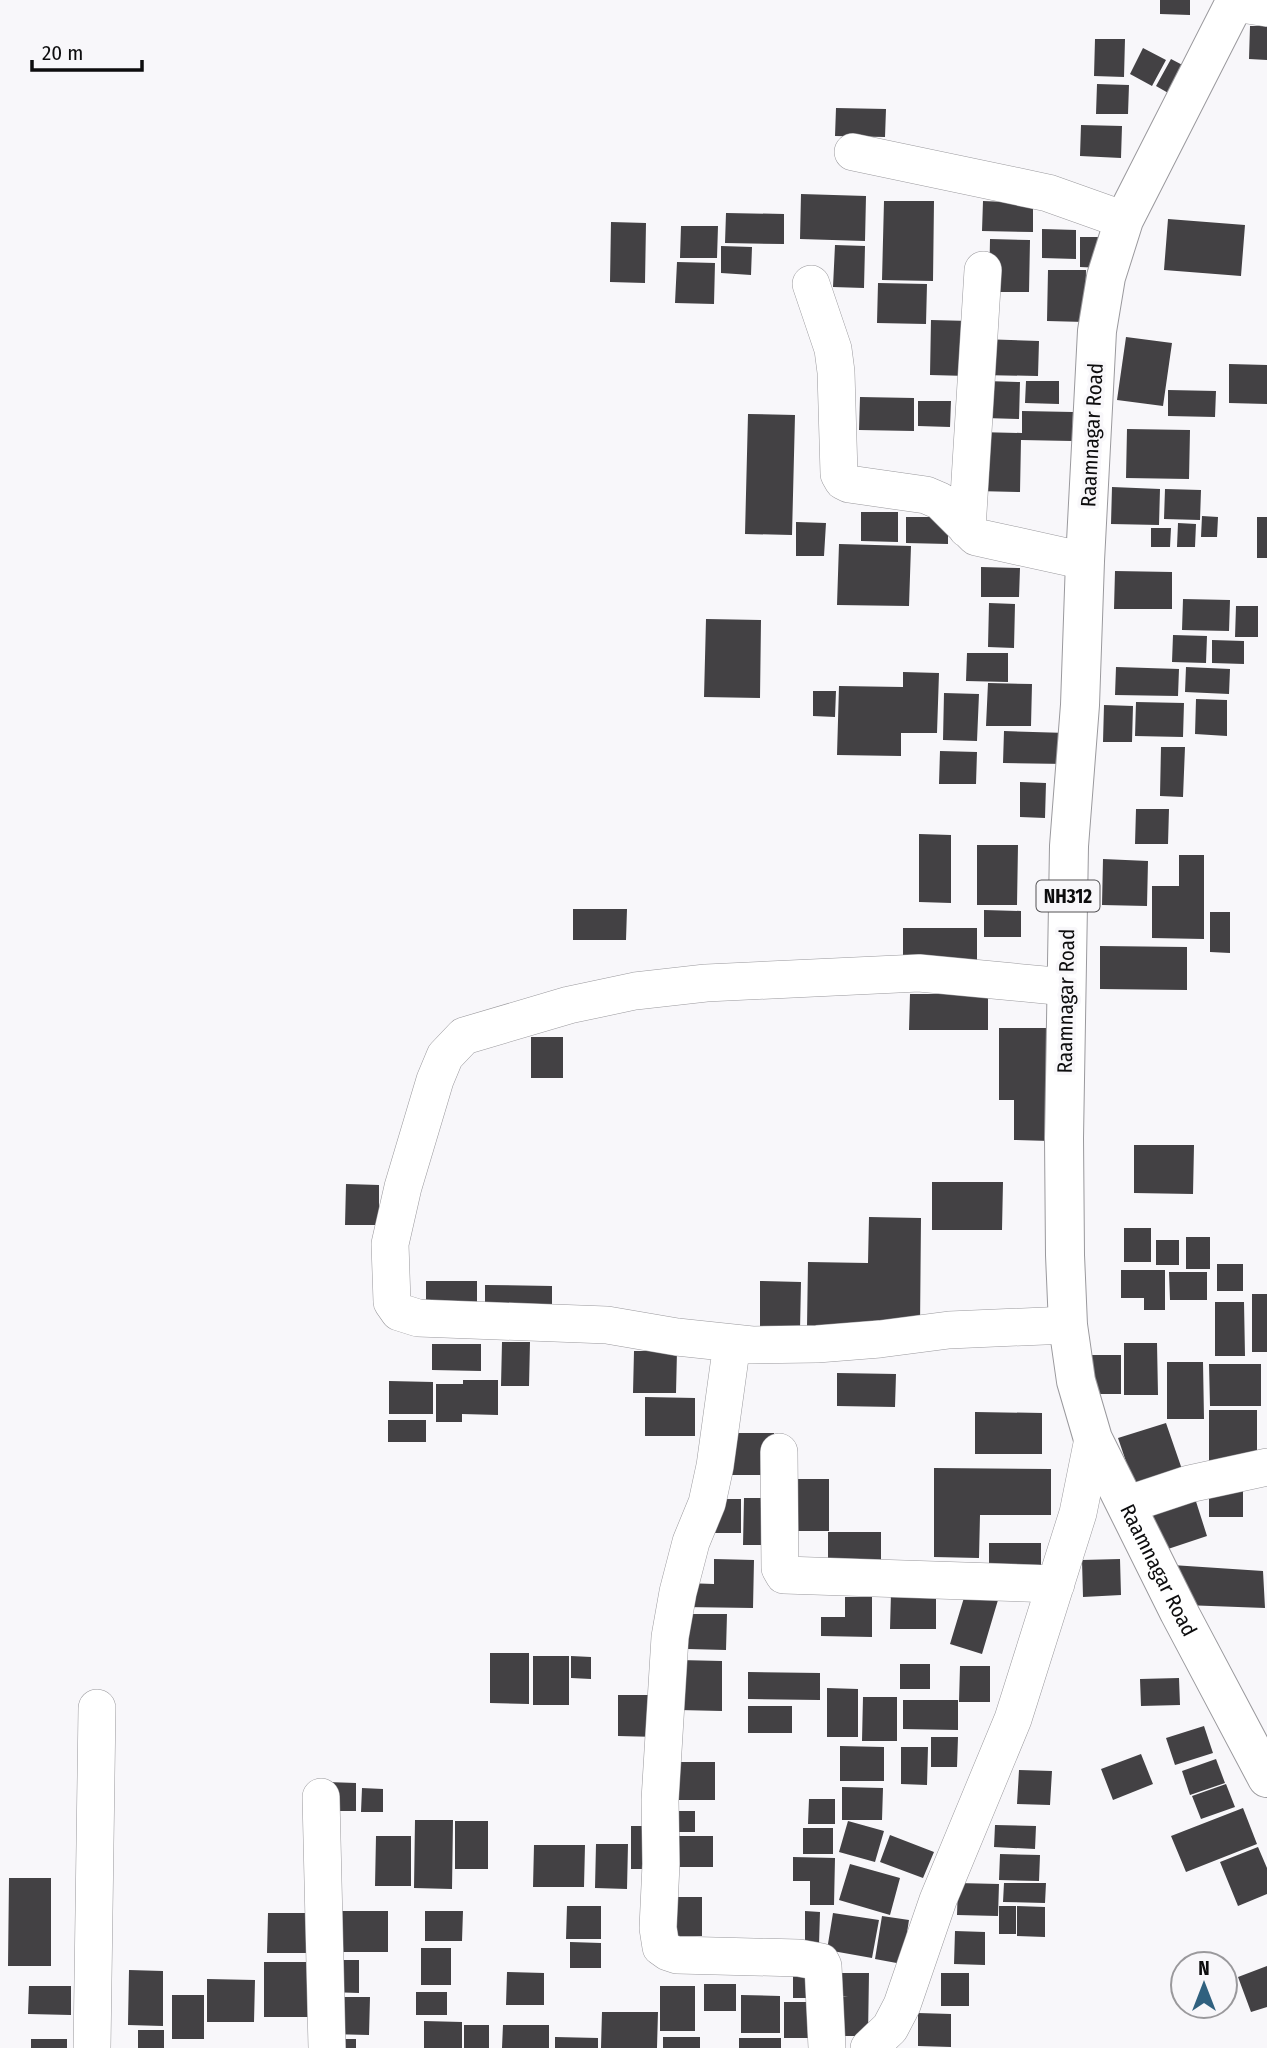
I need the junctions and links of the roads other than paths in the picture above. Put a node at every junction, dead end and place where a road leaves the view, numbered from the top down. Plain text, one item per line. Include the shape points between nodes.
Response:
1 (1246, 4) edge
2 (853, 152) dead end
3 (1124, 220) junction
4 (983, 270) dead end
5 (811, 284) dead end
6 (967, 529) junction
7 (1085, 561) junction
8 (1066, 988) junction
9 (1068, 1325) junction
10 (732, 1343) junction
11 (1093, 1439) junction
12 (779, 1451) dead end
13 (1267, 1467) edge
14 (1126, 1505) junction
15 (1056, 1584) junction
16 (97, 1708) dead end
17 (1267, 1778) edge
18 (321, 1797) dead end
19 (92, 2048) edge
20 (327, 2048) edge
21 (827, 2048) edge
22 (869, 2048) edge

1 - 3 highway, Raamnagar Road / NH312
2 - 3 street via 1048,193
3 - 7 highway, Raamnagar Road / NH312 via 1106,277 1097,331
4 - 6 street
5 - 6 street via 833,349 840,478 849,484 933,498
6 - 7 street via 989,541
7 - 8 highway, Raamnagar Road / NH312
8 - 9 highway, Raamnagar Road / NH312
8 - 10 street via 919,974 793,978 635,991 464,1036 444,1056 390,1244 392,1301 399,1312 418,1318 607,1325
9 - 10 street via 949,1329 817,1344
9 - 11 highway, Raamnagar Road / NH312 via 1076,1381
10 - 21 street via 707,1503 691,1542 670,1637 660,1800 661,1947 677,1955 821,1962
11 - 14 highway, Raamnagar Road / NH312
11 - 15 street via 1078,1513
12 - 15 street via 780,1568 784,1575
13 - 14 street via 1189,1484
14 - 17 highway, Raamnagar Road / NH312
15 - 22 street via 1013,1719 938,1900 902,2005 890,2028
16 - 19 street
18 - 20 street

